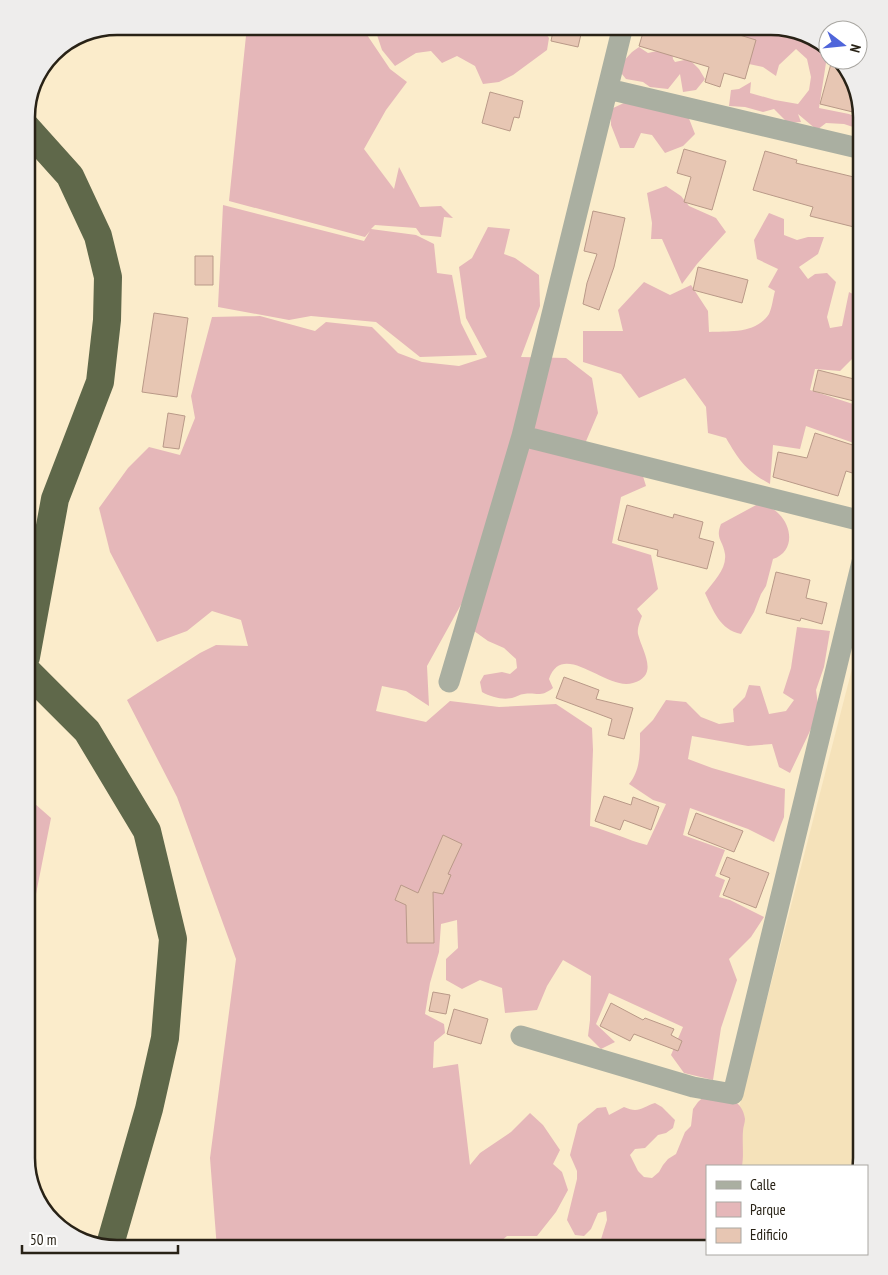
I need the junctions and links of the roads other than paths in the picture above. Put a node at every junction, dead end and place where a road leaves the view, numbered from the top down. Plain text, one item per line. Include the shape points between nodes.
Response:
1 (621, 35) edge
2 (608, 89) junction
3 (35, 137) edge
4 (853, 148) edge
5 (522, 436) junction
6 (853, 519) edge
7 (853, 599) edge
8 (35, 608) edge
9 (35, 679) edge
10 (449, 682) dead end
11 (522, 1036) dead end
12 (111, 1240) edge

1 - 2 street
2 - 4 street
2 - 5 street
3 - 8 highway via 70,176 98,236 108,277 100,382 55,500
5 - 6 street
5 - 10 street
7 - 11 street via 733,1094 693,1087
9 - 12 highway via 87,731 147,831 173,939 165,1038 150,1109

